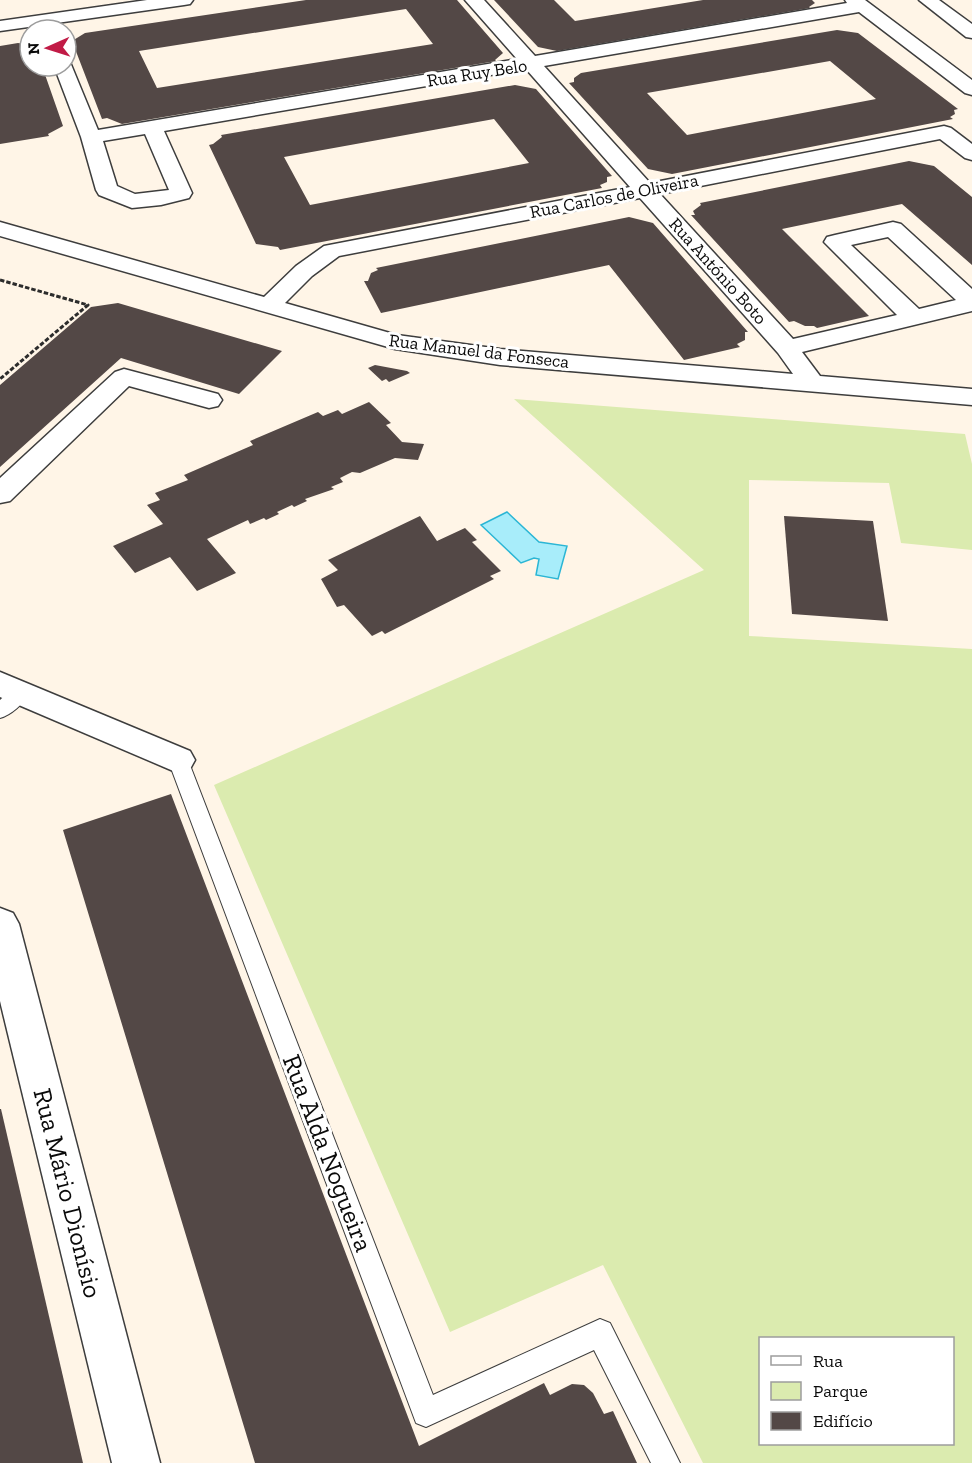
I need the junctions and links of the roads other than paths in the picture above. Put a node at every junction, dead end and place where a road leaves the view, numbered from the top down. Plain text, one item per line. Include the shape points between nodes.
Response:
1 (184, 0) edge
2 (474, 0) edge
3 (928, 0) edge
4 (858, 3) edge
5 (78, 19) edge
6 (0, 26) edge
7 (18, 26) edge
8 (972, 33) edge
9 (530, 64) junction
10 (68, 78) edge
11 (972, 88) edge
12 (152, 127) junction
13 (91, 137) junction
14 (972, 154) edge
15 (645, 190) junction
16 (0, 229) edge
17 (972, 303) edge
18 (268, 307) junction
19 (914, 318) junction
20 (787, 348) junction
21 (813, 384) junction
22 (972, 398) edge
23 (209, 400) dead end
24 (0, 494) edge
25 (7, 696) edge
26 (178, 760) joint
27 (0, 924) edge
28 (136, 1463) edge
29 (666, 1463) edge

1 - 5 street
2 - 9 street, Rua António Boto
3 - 8 street
4 - 9 street, Rua Ruy Belo
4 - 11 street
6 - 7 street
9 - 12 street, Rua Ruy Belo
9 - 15 street, Rua António Boto
10 - 13 street
12 - 13 street, Rua Ruy Belo
12 - 13 street via 181,193 132,201 107,190
14 - 15 street, Rua Carlos de Oliveira via 944,132
15 - 18 street, Rua Carlos de Oliveira via 332,251 304,270
15 - 20 street, Rua António Boto
16 - 18 street, Rua Manuel da Fonseca
17 - 19 street
17 - 19 street via 893,229 835,242
18 - 21 street, Rua Manuel da Fonseca via 395,342 489,356
19 - 20 street
20 - 21 street, Rua António Boto
21 - 22 street, Rua Manuel da Fonseca
23 - 24 street via 124,377
25 - 26 street, Rua Alda Nogueira
26 - 29 lane, Rua Alda Nogueira via 426,1413 600,1333
27 - 28 street, Rua Mário Dionísio

